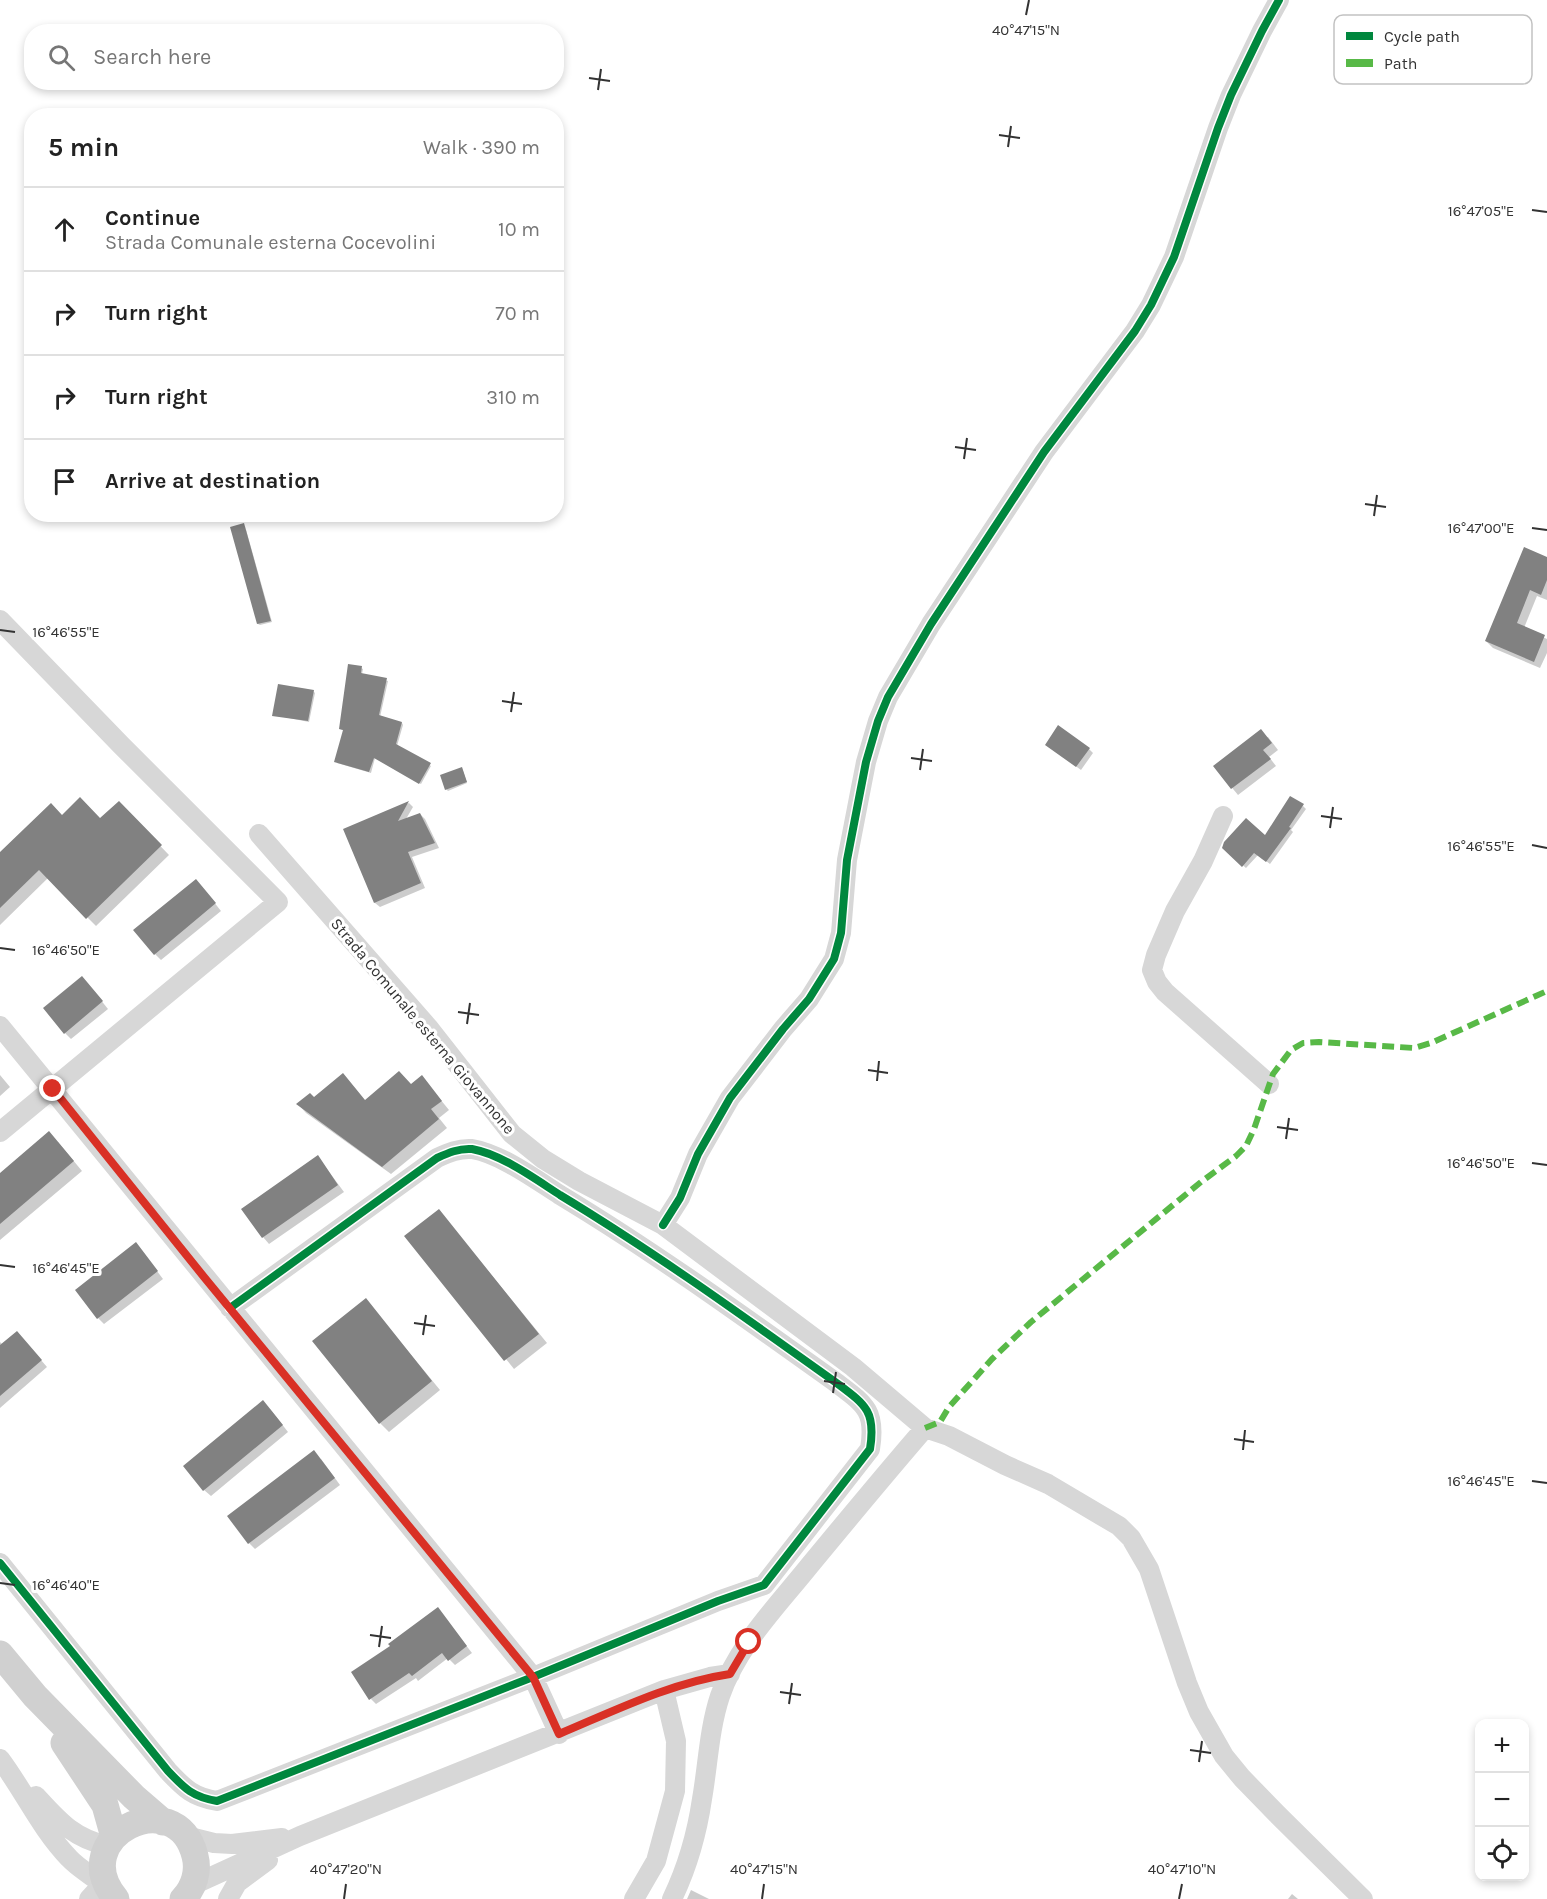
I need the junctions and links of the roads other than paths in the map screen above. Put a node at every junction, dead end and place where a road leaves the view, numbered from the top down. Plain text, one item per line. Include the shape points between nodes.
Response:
1 (1279, 0) edge
2 (0, 620) edge
3 (1223, 816) dead end
4 (258, 834) dead end
5 (0, 1026) edge
6 (1269, 1084) dead end
7 (53, 1089) junction
8 (506, 1126) junction
9 (0, 1132) edge
10 (484, 1153) junction
11 (663, 1225) junction
12 (230, 1308) junction
13 (925, 1428) junction
14 (0, 1563) edge
15 (0, 1654) edge
16 (730, 1674) junction
17 (533, 1677) junction
18 (664, 1690) junction
19 (35, 1696) junction
20 (559, 1734) junction
21 (0, 1759) edge
22 (15, 1779) junction
23 (163, 1822) junction
24 (186, 1836) junction
25 (300, 1836) junction
26 (111, 1841) junction
27 (104, 1889) edge
28 (192, 1894) edge
29 (228, 1899) edge
30 (634, 1899) edge
31 (672, 1899) edge
32 (1363, 1899) edge

1 - 11 street via 1231,95 1174,257 1151,305 1044,452 888,697 864,774 834,959 809,999 730,1098
2 - 7 street via 278,902
3 - 6 street via 1152,970 1165,992
4 - 8 street, Strada Comunale esterna Giovannone via 428,1027
5 - 7 street
7 - 9 street
7 - 12 street
8 - 10 street
8 - 11 street, Strada Comunale esterna Giovannone via 543,1159
10 - 12 street via 463,1149 437,1158
10 - 17 street via 514,1167 633,1240 800,1357 860,1401 870,1414 872,1434 870,1449 764,1585
11 - 13 street, Strada Comunale esterna Giovannone via 853,1367
12 - 17 street
13 - 16 street via 775,1608
13 - 32 street via 1048,1484 1119,1526 1131,1538 1149,1569 1187,1683 1212,1737 1242,1778
14 - 17 street via 168,1771 184,1789 200,1798 217,1801
15 - 19 main road
16 - 18 street
16 - 31 street via 712,1727 692,1847
17 - 20 street
18 - 20 street
18 - 30 street via 676,1741 675,1791 656,1861
19 - 23 main road
19 - 26 main road via 105,1805 113,1827
20 - 25 street
21 - 22 street
22 - 26 street via 80,1837
22 - 27 street via 69,1859
23 - 24 main road
23 - 26 main road via 136,1822
24 - 25 street via 232,1844
24 - 28 main road via 196,1860
25 - 28 street
25 - 29 street via 237,1883
26 - 27 main road via 104,1860

